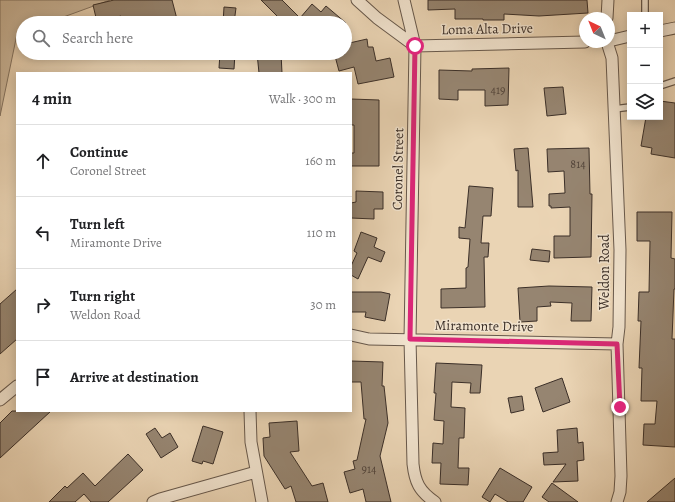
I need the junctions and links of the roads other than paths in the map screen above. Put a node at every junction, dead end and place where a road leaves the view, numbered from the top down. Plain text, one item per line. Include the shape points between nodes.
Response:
1 (357, 0) edge
2 (404, 0) edge
3 (608, 0) edge
4 (645, 0) edge
5 (607, 12) edge
6 (645, 12) edge
7 (675, 28) edge
8 (663, 30) edge
9 (627, 37) edge
10 (615, 40) edge
11 (579, 42) edge
12 (415, 46) junction
13 (610, 48) edge
14 (675, 81) edge
15 (663, 85) edge
16 (627, 107) edge
17 (614, 109) junction
18 (352, 335) edge
19 (410, 339) junction
20 (617, 344) junction
21 (16, 387) edge
22 (0, 400) edge
23 (250, 412) edge
24 (256, 472) junction
25 (153, 502) edge
26 (262, 502) edge
27 (435, 502) edge
28 (617, 502) edge

1 - 12 street
2 - 12 street, Coronel Street
3 - 5 street
4 - 6 lane
7 - 8 street
9 - 10 street
11 - 12 street, Loma Alta Drive
12 - 19 street, Coronel Street
13 - 17 street, Weldon Road
14 - 15 lane
16 - 17 lane
17 - 20 street, Weldon Road via 620,250
18 - 19 street, Miramonte Drive via 369,339
19 - 20 street, Miramonte Drive
19 - 27 street, Coronel Street via 412,464 414,477 424,494
20 - 28 street, Weldon Road via 620,492
21 - 22 street
23 - 24 street via 251,442
24 - 25 street
24 - 26 street

